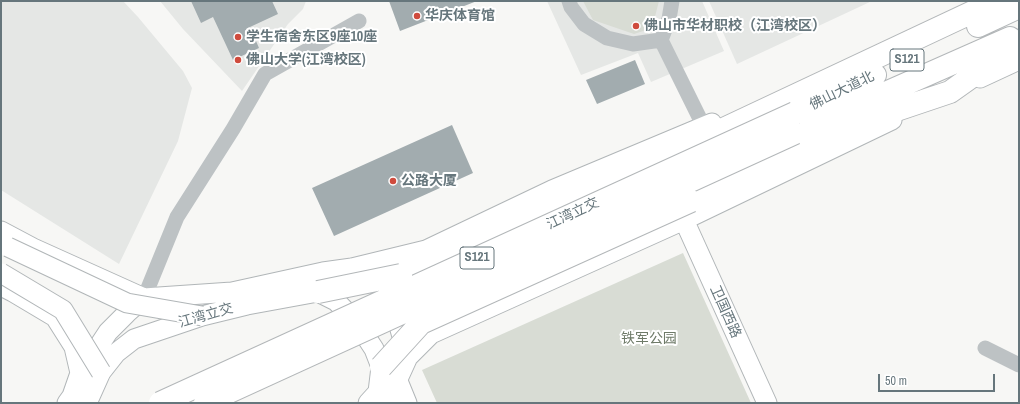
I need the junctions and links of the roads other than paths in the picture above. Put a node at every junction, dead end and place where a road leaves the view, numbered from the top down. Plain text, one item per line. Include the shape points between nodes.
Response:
1 (569, 1) edge
2 (672, 1) edge
3 (976, 1) edge
4 (996, 1) edge
5 (1019, 7) edge
6 (359, 21) dead end
7 (1019, 34) edge
8 (661, 40) junction
9 (1019, 43) edge
10 (1019, 60) edge
11 (950, 92) junction
12 (795, 123) junction
13 (704, 127) junction
14 (688, 210) junction
15 (3, 241) edge
16 (400, 265) junction
17 (352, 268) junction
18 (1, 273) edge
19 (1, 286) edge
20 (318, 292) junction
21 (144, 298) junction
22 (202, 316) junction
23 (430, 327) junction
24 (985, 348) dead end
25 (408, 357) junction
26 (1019, 365) edge
27 (381, 367) junction
28 (101, 372) junction
29 (80, 373) junction
30 (398, 381) junction
31 (379, 400) edge
32 (87, 402) edge
33 (67, 403) edge
34 (160, 403) edge
35 (205, 403) edge
36 (407, 403) edge
37 (767, 403) edge

1 - 8 street via 584,24 607,38 633,44
2 - 8 street
3 - 13 main road
4 - 16 highway via 666,156
5 - 12 highway, 佛山大道北 / S121
6 - 21 street via 266,74 177,217
7 - 12 highway, 佛山大道北 / S121
8 - 13 street
9 - 11 highway
10 - 11 main road
11 - 14 highway via 846,126
12 - 34 highway, 江湾立交 / S121, bridge
12 - 35 highway, S121, bridge
13 - 16 main road via 552,190
14 - 23 highway, bridge
14 - 37 main road, 卫国西路
15 - 21 main road via 33,248
15 - 22 main road, bridge via 127,303
16 - 17 main road
16 - 20 highway, bridge
16 - 23 highway, bridge via 389,290 395,307 405,319
17 - 21 main road via 232,292
17 - 25 main road via 379,290 399,326
18 - 28 main road, bridge via 63,310
19 - 29 main road via 55,317 74,347
20 - 22 main road, 江湾立交
20 - 27 main road, bridge via 336,301 357,323 374,349
21 - 29 main road via 108,332
22 - 28 main road, 江湾立交 via 134,339 116,352
23 - 25 main road via 431,334
23 - 27 highway, bridge
24 - 26 street
25 - 30 main road
27 - 31 main road
28 - 32 main road, 江湾立交
29 - 33 main road
30 - 31 main road
30 - 36 main road

